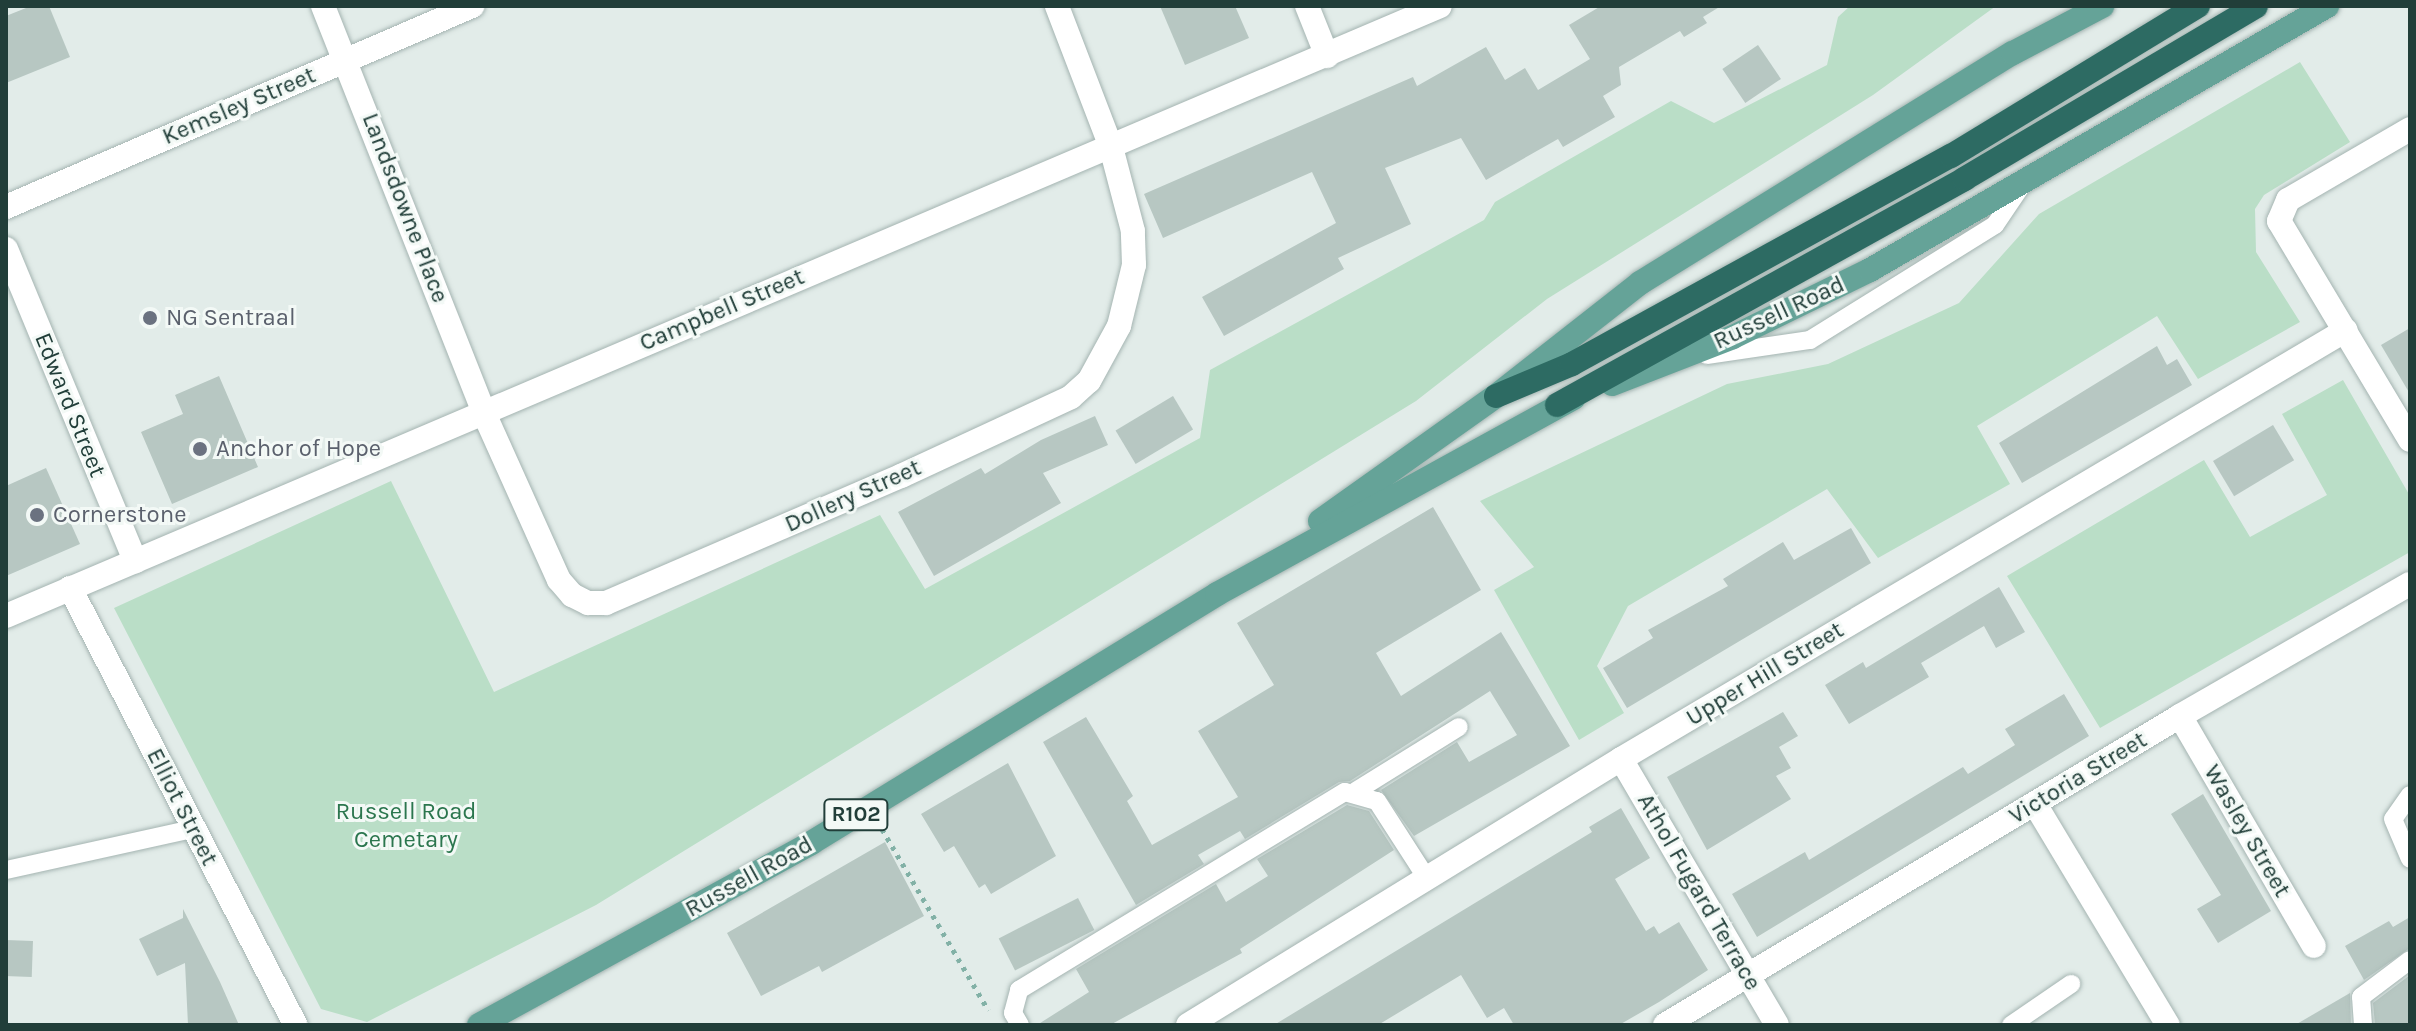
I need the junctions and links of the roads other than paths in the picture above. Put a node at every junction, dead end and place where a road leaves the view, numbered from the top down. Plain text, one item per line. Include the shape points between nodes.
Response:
1 (323, 6) edge
2 (472, 6) edge
3 (1057, 6) edge
4 (1307, 6) edge
5 (1440, 6) edge
6 (2073, 6) edge
7 (2102, 6) edge
8 (2198, 6) edge
9 (2256, 6) edge
10 (2319, 8) edge
11 (2013, 53) junction
12 (1327, 56) junction
13 (348, 59) junction
14 (2410, 129) edge
15 (1111, 147) junction
16 (2024, 183) junction
17 (6, 207) edge
18 (6, 249) edge
19 (2346, 330) junction
20 (1674, 359) junction
21 (1496, 396) junction
22 (1557, 405) junction
23 (483, 411) junction
24 (2410, 440) edge
25 (135, 561) junction
26 (2410, 584) edge
27 (70, 588) junction
28 (1217, 594) junction
29 (6, 616) edge
30 (2180, 716) junction
31 (1459, 727) dead end
32 (1621, 759) junction
33 (1356, 791) junction
34 (2410, 795) edge
35 (2035, 804) junction
36 (193, 829) junction
37 (2410, 859) edge
38 (6, 870) edge
39 (1428, 880) junction
40 (2314, 946) dead end
41 (2410, 960) edge
42 (1747, 975) junction
43 (2071, 984) dead end
44 (296, 1025) edge
45 (479, 1025) edge
46 (1020, 1025) edge
47 (1188, 1025) edge
48 (1665, 1025) edge
49 (1777, 1025) edge
50 (2011, 1025) edge
51 (2168, 1025) edge
52 (2363, 1025) edge

1 - 13 street, Landsdowne Place
2 - 13 street, Kemsley Street
3 - 15 street, Dollery Street
4 - 12 street
5 - 12 street, Campbell Street
6 - 11 main road
7 - 11 main road, Russell Road
8 - 21 highway via 1951,156 1572,364
9 - 22 highway via 1964,179
10 - 16 main road, Russell Road
11 - 21 main road, Russell Road via 1640,283
12 - 15 street, Campbell Street
13 - 17 street, Kemsley Street
13 - 23 street, Landsdowne Place
14 - 19 street via 2306,188 2280,210 2281,231
15 - 23 street, Campbell Street
15 - 23 street, Dollery Street via 1127,200 1134,265 1119,326 1089,381 1071,397 901,476 606,603 588,603 559,580
16 - 20 main road, Russell Road via 1870,270
16 - 20 lane via 1995,225 1810,340
18 - 25 street, Edward Street
19 - 24 street
19 - 32 street, Upper Hill Street
20 - 22 main road, Russell Road
21 - 28 main road, Russell Road
22 - 28 main road, Russell Road
23 - 25 street, Campbell Street
25 - 27 street, Campbell Street
26 - 30 street, Victoria Street
27 - 29 street, Campbell Street
27 - 36 street, Elliot Street
28 - 45 main road, Russell Road / R102 via 869,808
30 - 35 street, Victoria Street
30 - 40 street, Wasley Street
31 - 33 lane
32 - 39 street, Upper Hill Street
32 - 42 street, Athol Fugard Terrace
33 - 39 lane via 1377,801
33 - 46 lane via 1345,792 1019,990 1013,1013
34 - 37 lane via 2393,819
35 - 42 street, Victoria Street
35 - 51 street
36 - 38 lane
36 - 44 street, Elliot Street
39 - 47 street, Upper Hill Street
41 - 52 lane via 2361,997
42 - 48 street, Victoria Street
42 - 49 street, Athol Fugard Terrace
43 - 50 lane

